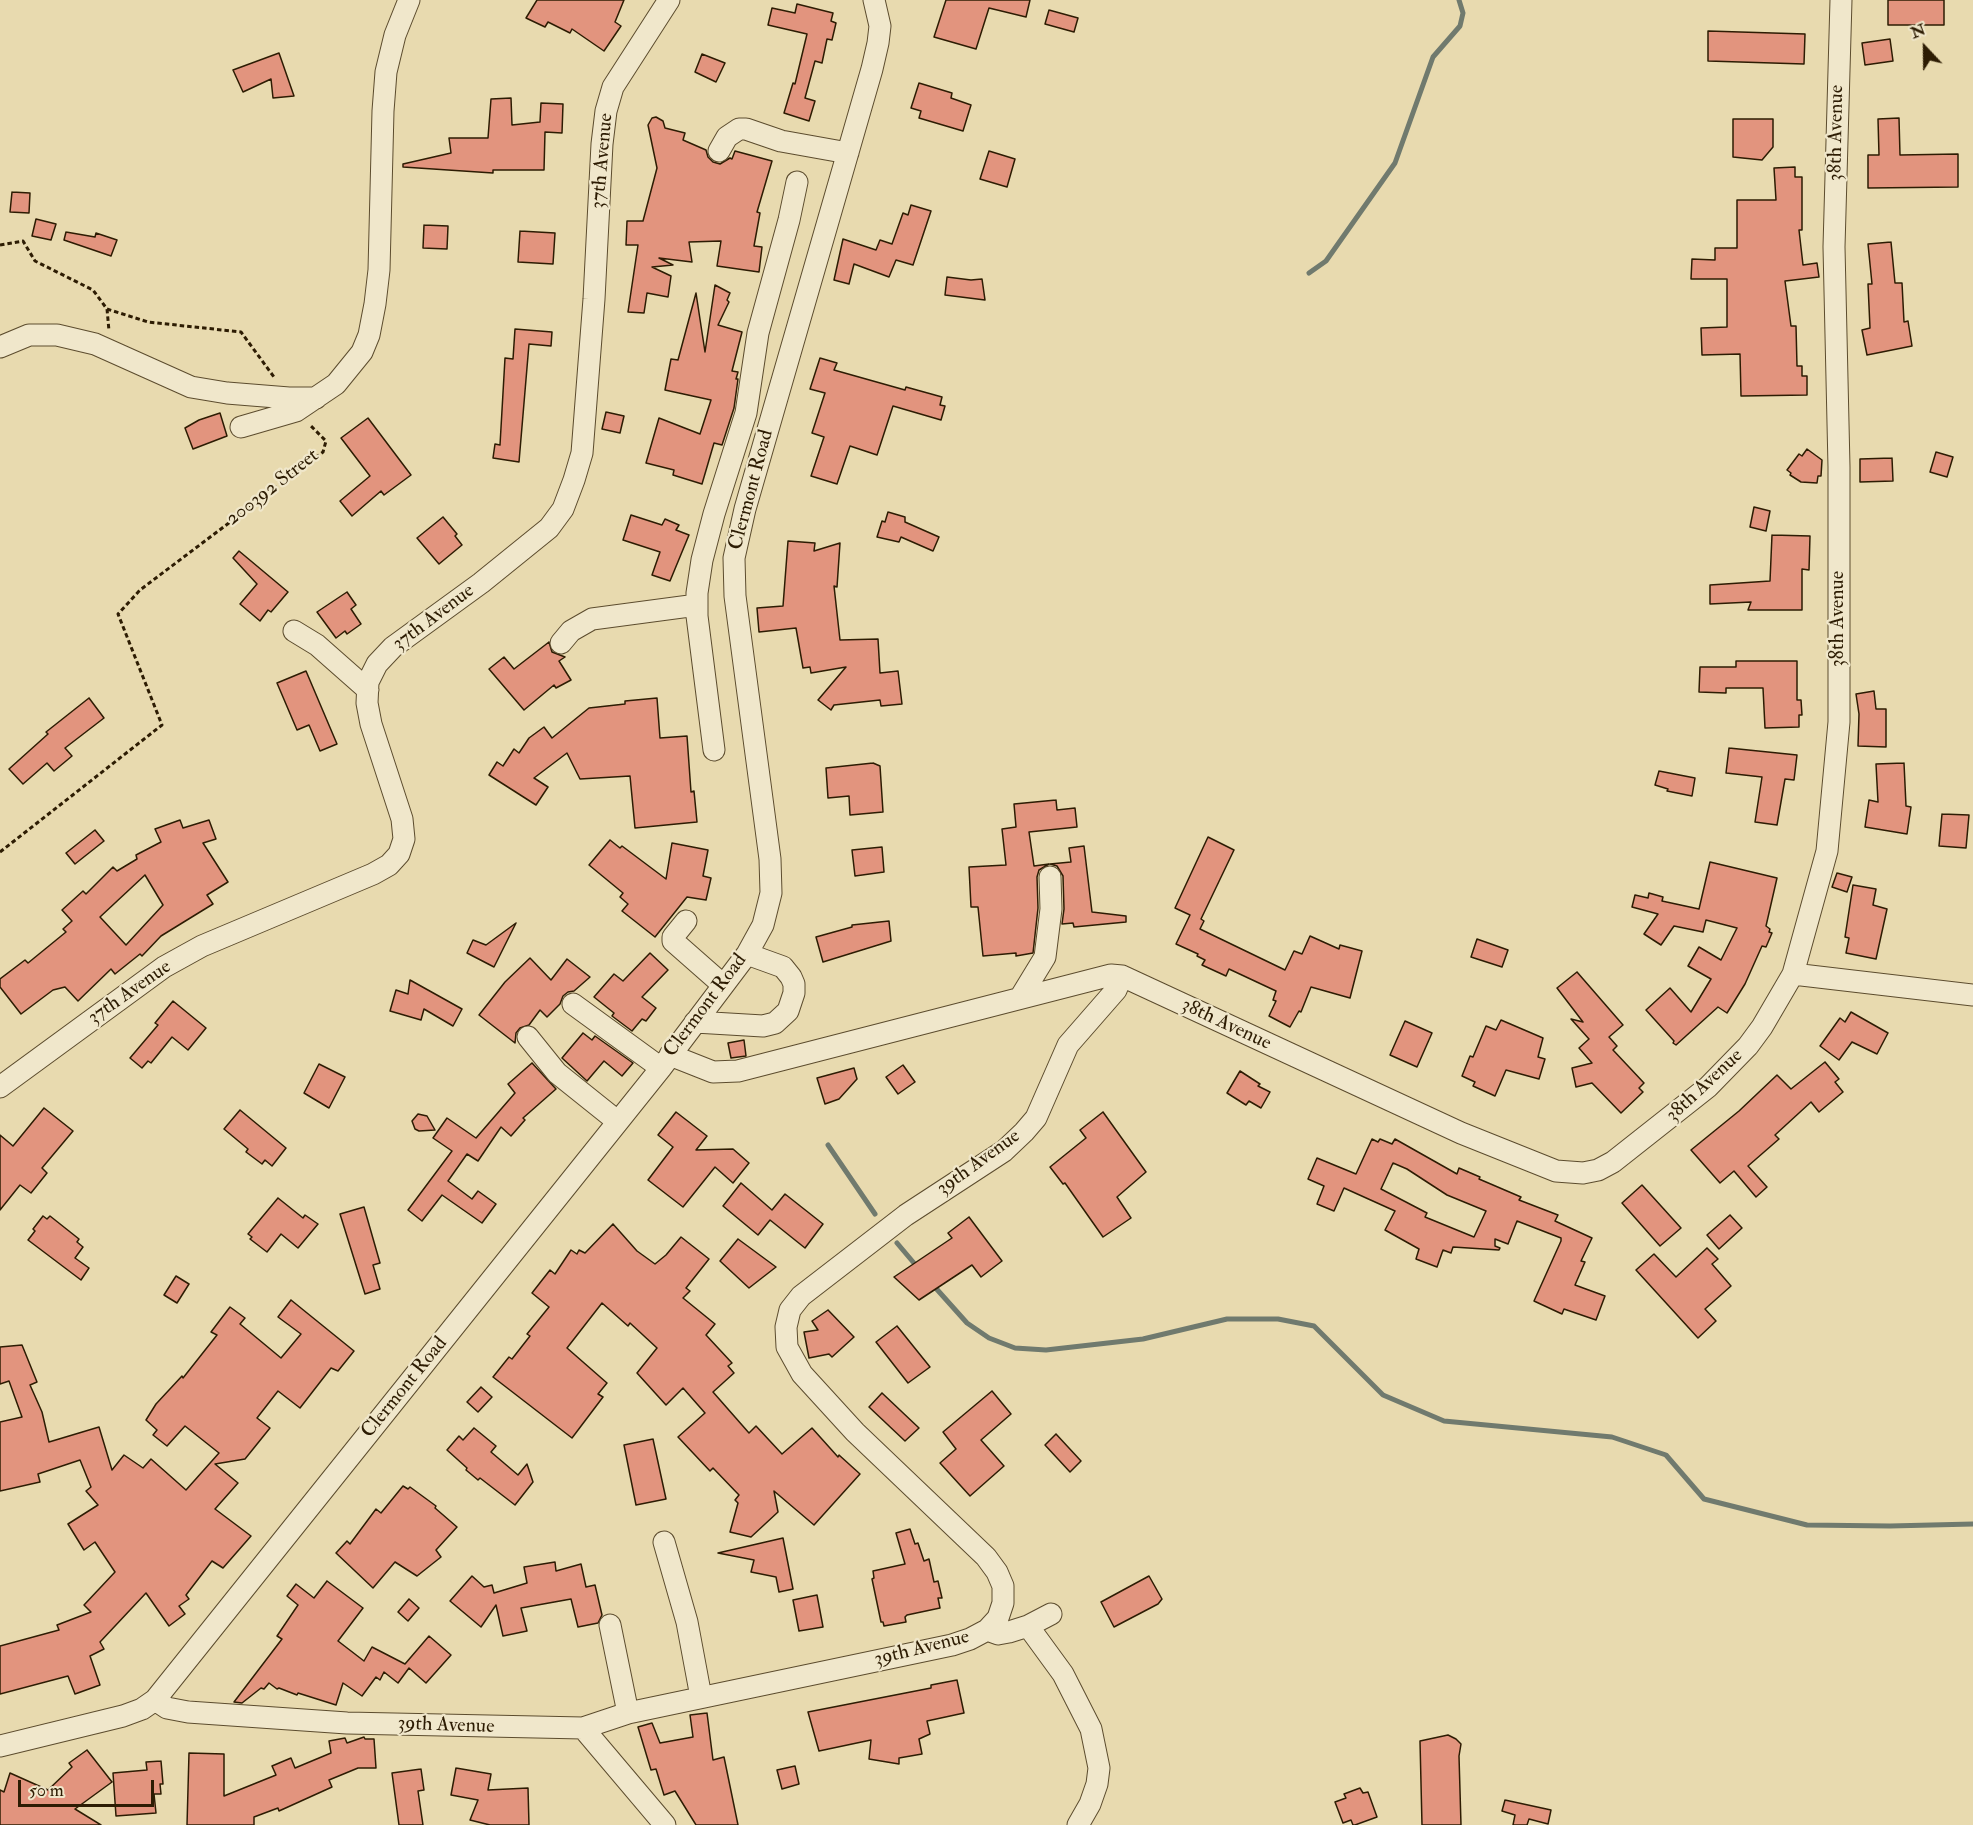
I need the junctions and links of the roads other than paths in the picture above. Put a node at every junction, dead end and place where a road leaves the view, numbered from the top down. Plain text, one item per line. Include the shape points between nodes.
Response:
1 (409, 0) edge
2 (669, 0) edge
3 (874, 0) edge
4 (1841, 0) edge
5 (719, 151) dead end
6 (848, 153) junction
7 (797, 182) dead end
8 (0, 347) edge
9 (293, 404) junction
10 (241, 427) dead end
11 (742, 427) junction
12 (768, 432) junction
13 (697, 605) junction
14 (294, 631) dead end
15 (561, 643) dead end
16 (368, 690) junction
17 (714, 750) dead end
18 (1050, 877) dead end
19 (686, 921) dead end
20 (747, 954) junction
21 (1793, 974) junction
22 (1122, 976) junction
23 (723, 986) junction
24 (1973, 995) edge
25 (1020, 998) junction
26 (573, 1004) dead end
27 (695, 1022) junction
28 (528, 1037) dead end
29 (665, 1061) junction
30 (0, 1087) edge
31 (617, 1121) junction
32 (664, 1542) dead end
33 (1051, 1614) dead end
34 (610, 1625) dead end
35 (1028, 1626) junction
36 (987, 1630) junction
37 (700, 1697) junction
38 (154, 1700) junction
39 (628, 1713) junction
40 (583, 1728) junction
41 (0, 1746) edge
42 (665, 1825) edge
43 (1078, 1825) edge

1 - 9 street via 386,72 379,270 369,335 351,369 336,384 316,398
2 - 16 street, 37th Avenue via 613,87 606,111 582,453 563,509 549,528 393,647 376,664
3 - 6 street, Clermont Road via 879,17 878,43
4 - 21 street, 38th Avenue via 1834,247 1839,722 1827,851
5 - 6 street via 727,137 746,129 781,141
6 - 12 street, Clermont Road
7 - 11 street via 758,333
8 - 9 street via 39,334 77,338 191,387
9 - 10 street
11 - 12 street
11 - 13 street via 702,560
12 - 20 street, Clermont Road via 738,534 734,568 771,880 763,925
13 - 15 street via 591,619 570,631
13 - 17 street
14 - 16 street via 320,647
16 - 30 street, 37th Avenue via 371,724 402,819 404,839 394,860 373,874 202,946 164,967
18 - 25 street via 1045,957
19 - 23 street via 673,941
20 - 23 street, Clermont Road
20 - 27 street via 783,967 791,977 794,993 788,1011 775,1023 763,1026
21 - 22 street, 38th Avenue via 1753,1040 1708,1087 1613,1162 1598,1170 1575,1174 1556,1171 1461,1133
21 - 24 street
22 - 25 street via 1111,975
22 - 36 street, 39th Avenue via 1116,990 1068,1045 1040,1110 1024,1132 1004,1150 906,1215 801,1296 790,1310 786,1327 787,1347 802,1374 997,1572 1003,1586 1003,1603 998,1618
23 - 27 street, Clermont Road
25 - 29 street via 738,1071 713,1072
26 - 29 street
27 - 29 street, Clermont Road
28 - 31 street via 556,1073
29 - 31 street, Clermont Road
31 - 38 street, Clermont Road
32 - 37 street via 687,1622
33 - 35 street
34 - 39 street
35 - 36 street via 998,1634
35 - 43 street via 1063,1674 1094,1740 1100,1768 1097,1784
36 - 37 street, 39th Avenue via 952,1645
37 - 39 street, 39th Avenue
38 - 40 street, 39th Avenue via 167,1708 188,1712 325,1721
38 - 41 street, Clermont Road via 123,1716
39 - 40 street, 39th Avenue
40 - 42 street

